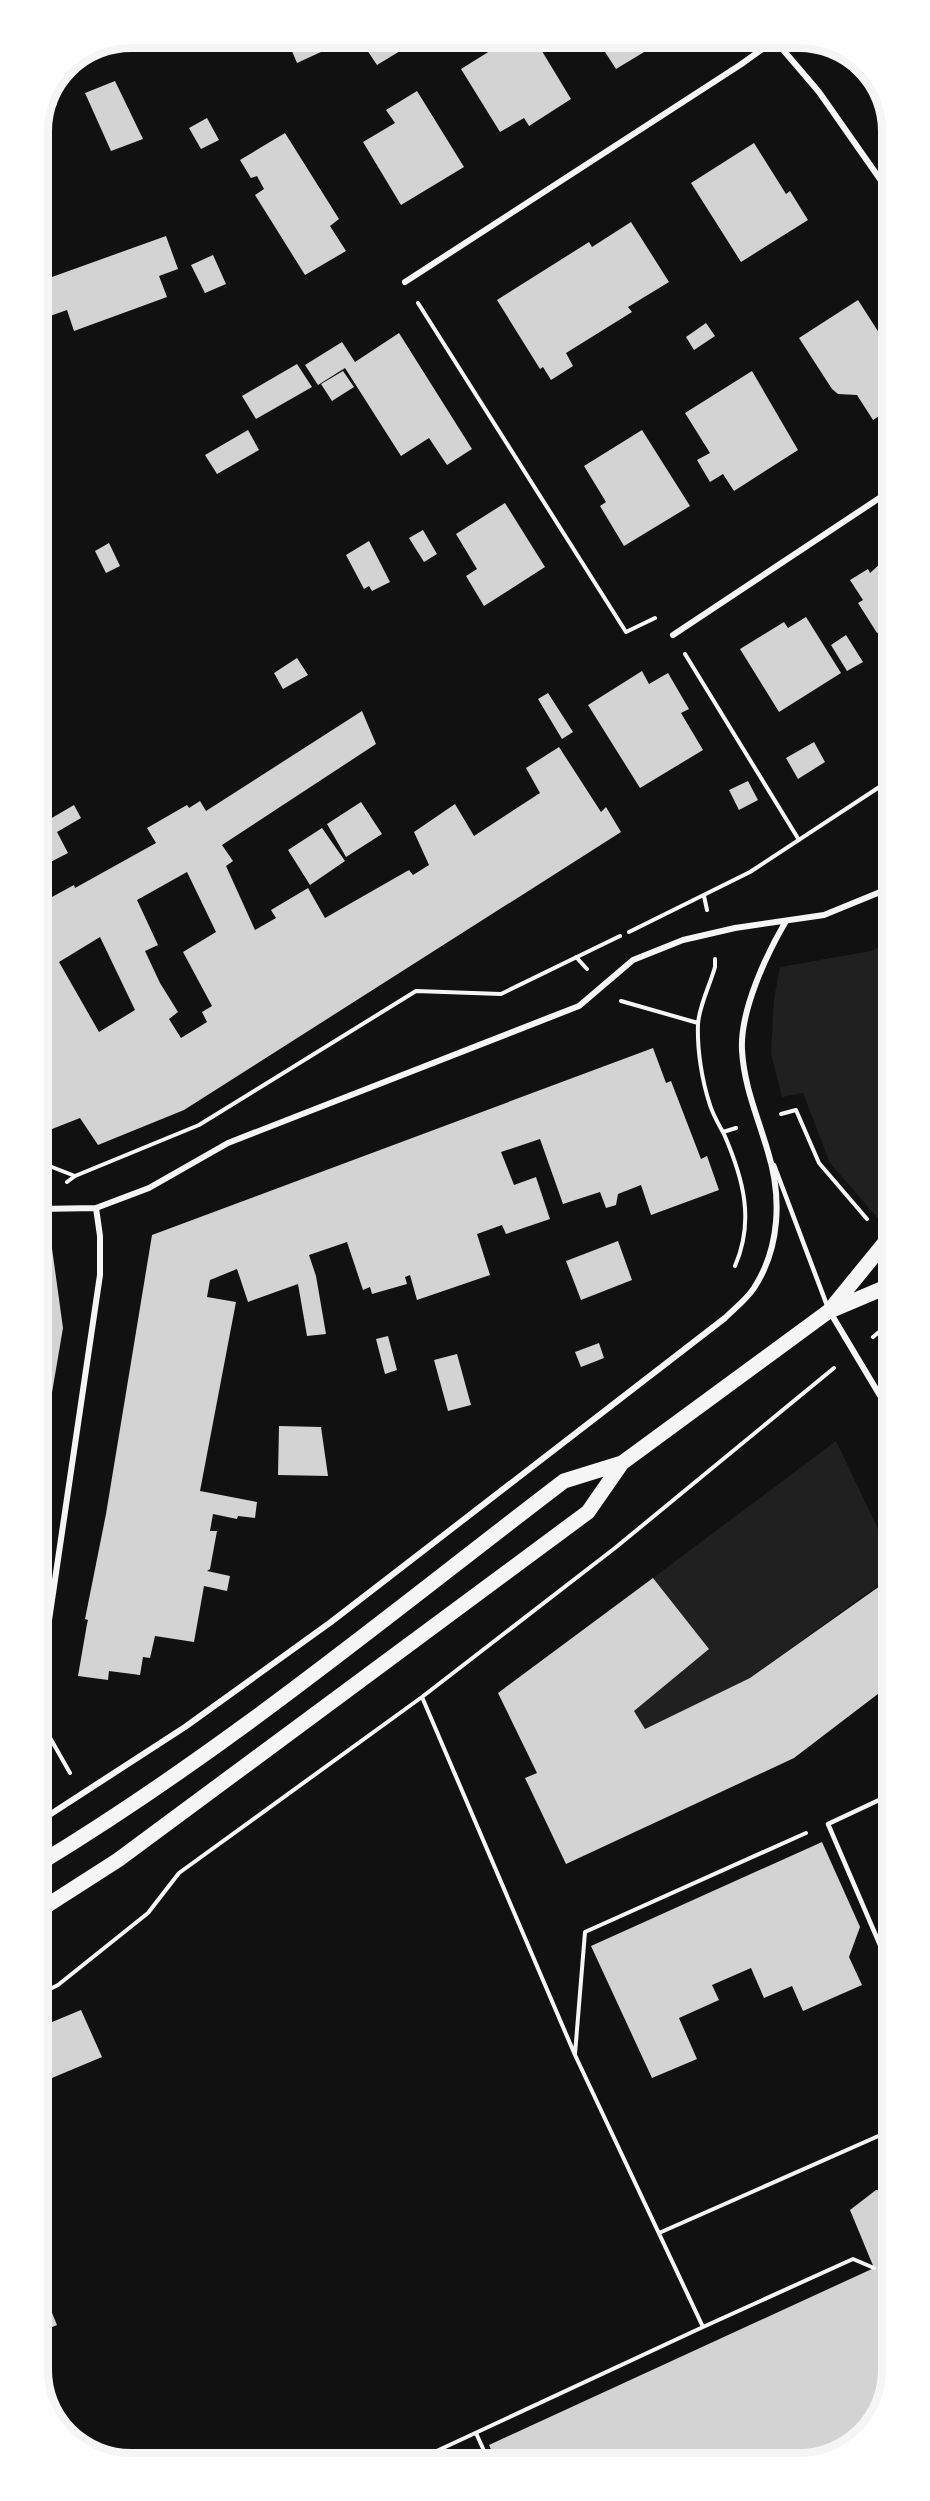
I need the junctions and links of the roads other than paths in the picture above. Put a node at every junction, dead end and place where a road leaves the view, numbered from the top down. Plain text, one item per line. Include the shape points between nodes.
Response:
1 (762, 48) edge
2 (782, 48) edge
3 (882, 182) edge
4 (405, 282) road end
5 (882, 496) edge
6 (673, 635) road end
7 (882, 891) edge
8 (786, 921) junction
9 (768, 1150) junction
10 (96, 1208) junction
11 (48, 1209) edge
12 (882, 1245) edge
13 (882, 1289) edge
14 (830, 1311) junction
15 (882, 1399) edge
16 (622, 1462) junction
17 (48, 1625) edge
18 (882, 1799) edge
19 (48, 1816) edge
20 (48, 1858) edge
21 (48, 1905) edge
22 (882, 1950) edge

1 - 4 street
2 - 3 street via 819,92
5 - 6 street
7 - 8 street via 824,915
8 - 9 street via 770,948 750,999 742,1048 748,1094
8 - 10 street via 712,932 633,960 579,1006 228,1143 149,1188
9 - 14 lane
9 - 19 street via 776,1183 777,1224 768,1259 753,1290 725,1318 331,1622 185,1727
10 - 11 street
10 - 17 street via 100,1275
12 - 14 main road
13 - 14 main road
14 - 15 street
14 - 16 main road
16 - 20 main road via 564,1481 203,1758
16 - 21 main road via 588,1512 118,1860
18 - 22 lane via 828,1824

